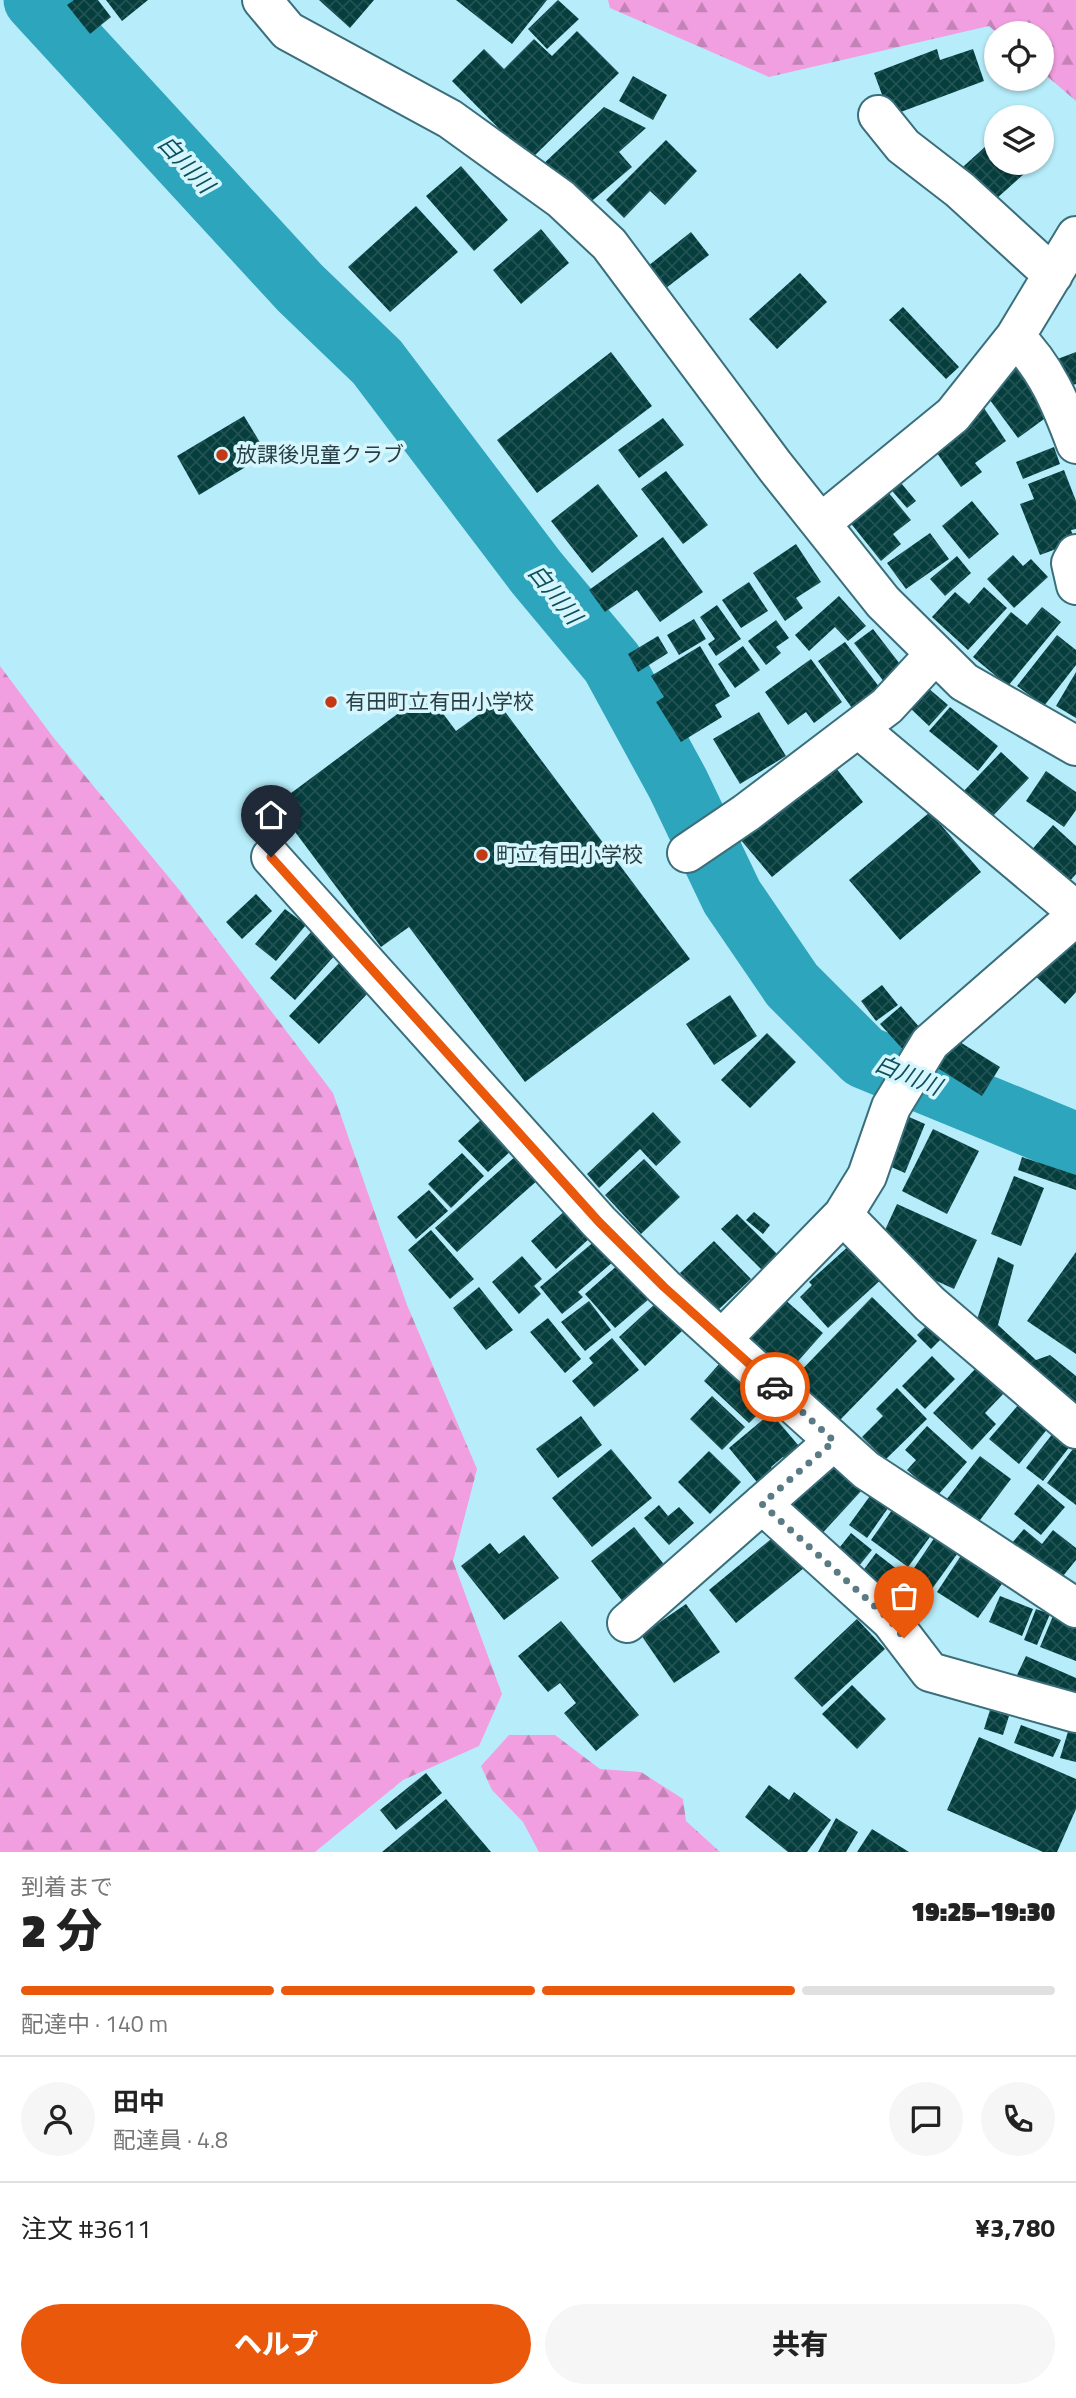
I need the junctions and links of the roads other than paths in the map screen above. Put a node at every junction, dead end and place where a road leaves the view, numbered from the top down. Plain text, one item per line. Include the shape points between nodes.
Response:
1 (262, 0) edge
2 (878, 115) dead end
3 (1076, 236) edge
4 (1053, 275) junction
5 (1015, 337) junction
6 (1076, 444) edge
7 (821, 523) junction
8 (1076, 554) edge
9 (1076, 585) edge
10 (935, 654) junction
11 (858, 728) junction
12 (1076, 746) edge
13 (687, 853) dead end
14 (271, 857) dead end
15 (1076, 913) edge
16 (843, 1215) junction
17 (722, 1339) junction
18 (1076, 1429) edge
19 (834, 1441) junction
20 (762, 1504) junction
21 (1076, 1608) edge
22 (627, 1623) dead end
23 (1076, 1713) edge

1 - 7 street via 288,31 450,119 523,168 599,235
2 - 4 street via 903,146 960,190
3 - 4 street
4 - 5 street
5 - 6 street via 1036,358
5 - 7 street via 953,415
7 - 10 street via 883,602
8 - 9 street via 1070,563
10 - 11 street via 887,706
10 - 12 street via 964,682
11 - 13 street
11 - 15 street
14 - 17 street via 599,1222
15 - 16 street via 930,1043 891,1107 867,1176
16 - 17 street
16 - 18 street via 930,1304
17 - 19 street
19 - 20 street
19 - 21 street via 866,1470
20 - 22 street
20 - 23 street via 891,1621 930,1672

